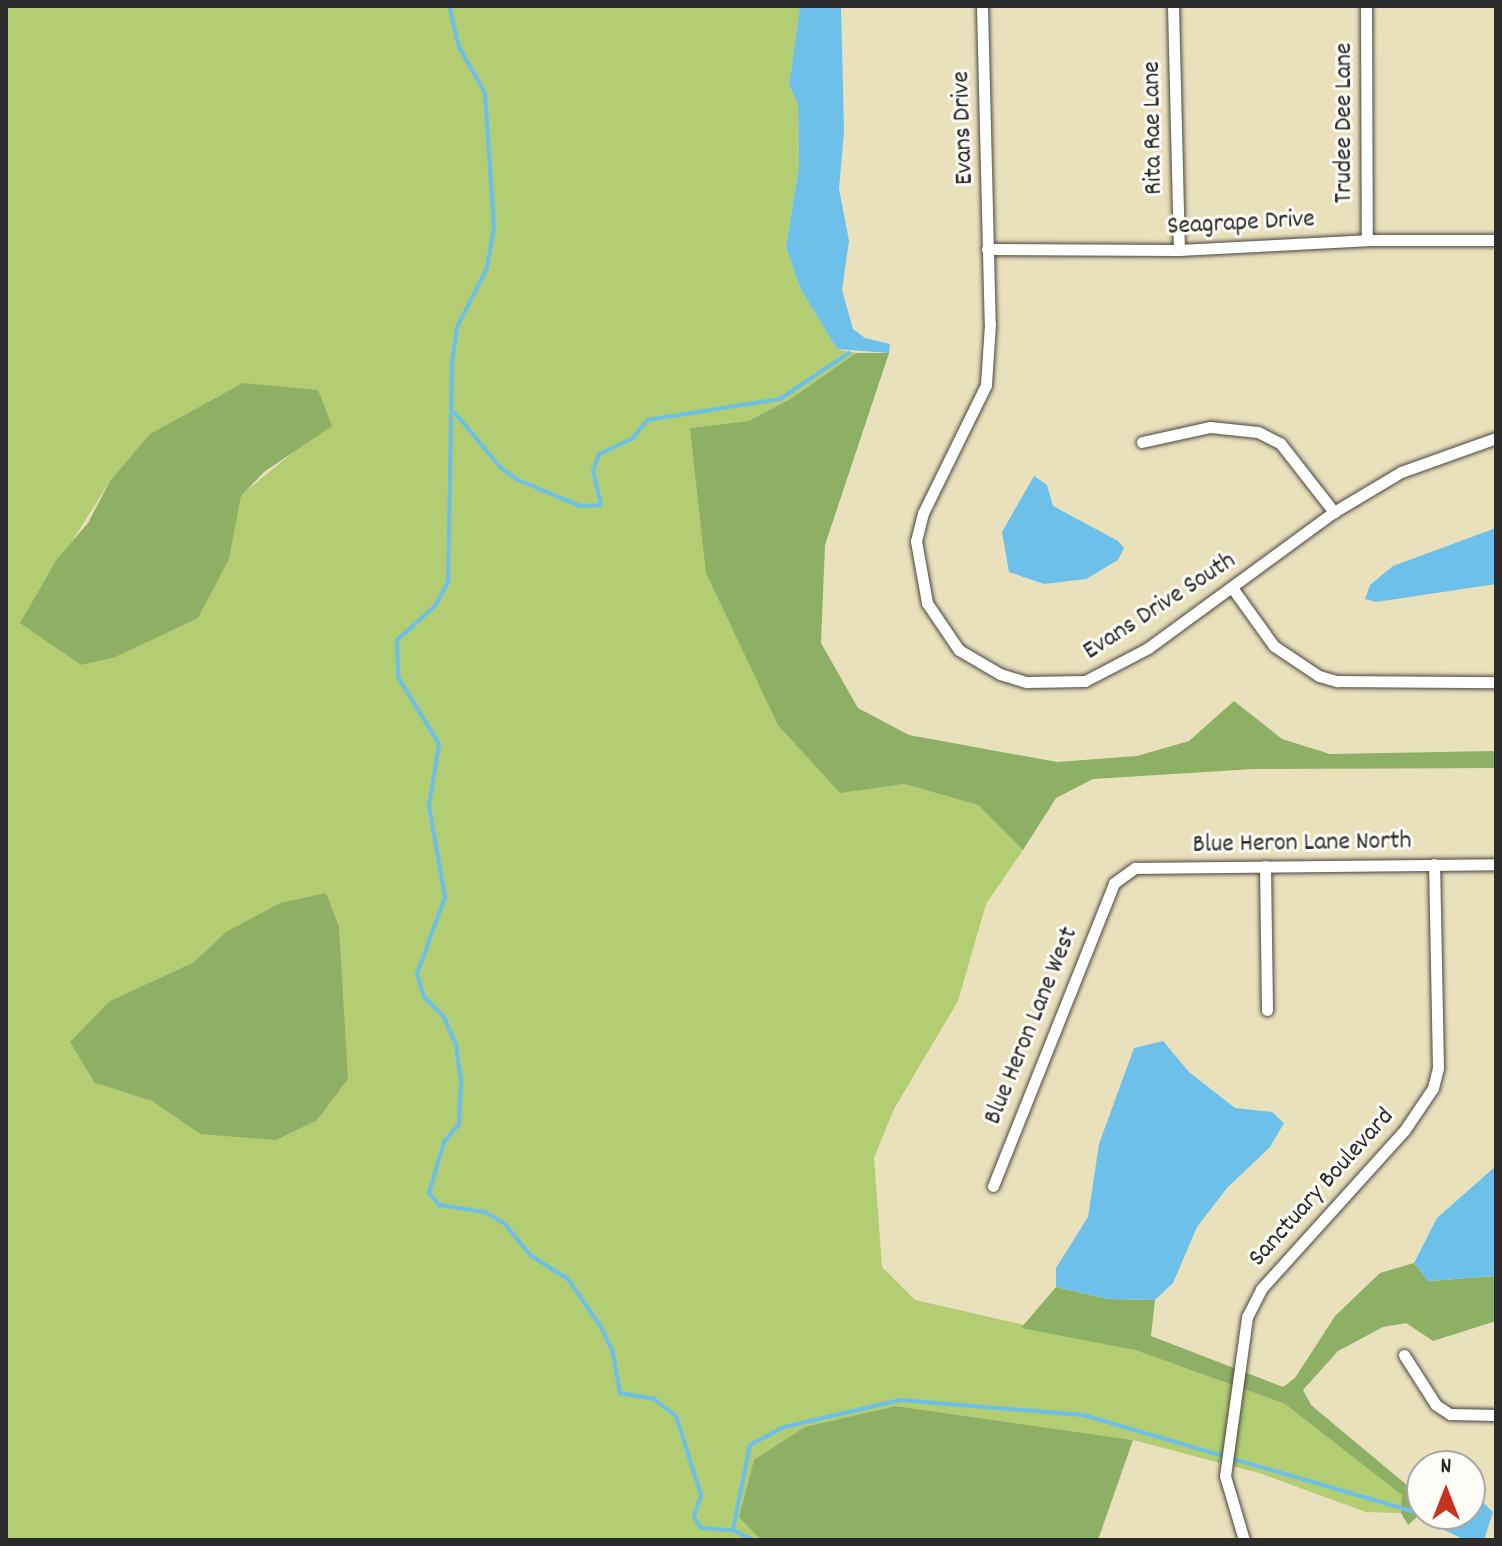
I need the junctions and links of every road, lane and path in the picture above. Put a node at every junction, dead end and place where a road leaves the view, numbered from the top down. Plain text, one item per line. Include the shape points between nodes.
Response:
1 (982, 6) edge
2 (1173, 6) edge
3 (1366, 6) edge
4 (1367, 240) junction
5 (1496, 240) edge
6 (987, 249) junction
7 (1179, 250) junction
8 (1496, 438) edge
9 (1142, 442) dead end
10 (1334, 512) junction
11 (1233, 589) junction
12 (1496, 682) edge
13 (1434, 864) junction
14 (1496, 864) edge
15 (1265, 866) junction
16 (1114, 883) joint
17 (1267, 1010) dead end
18 (993, 1186) dead end
19 (1404, 1355) dead end
20 (1496, 1415) edge
21 (1244, 1540) edge

1 - 6 street, Evans Drive
2 - 7 street, Rita Rae Lane
3 - 4 street, Trudee Dee Lane
4 - 5 street, Seagrape Drive
4 - 7 street, Seagrape Drive
6 - 7 street, Seagrape Drive
6 - 11 street, Evans Drive South via 986,385 923,513 916,541 927,603 943,629 959,650 1000,674 1057,685 1085,681 1137,654
8 - 10 street, Evans Drive South via 1401,472
9 - 10 street via 1210,427 1258,432 1280,443
10 - 11 street, Evans Drive South
11 - 12 street via 1274,646 1319,676 1337,681
13 - 14 street, Blue Heron Lane North
13 - 15 street, Blue Heron Lane North
13 - 21 street, Sanctuary Boulevard via 1438,1068 1433,1088 1404,1131 1261,1289 1247,1317 1225,1476
15 - 16 street, Blue Heron Lane North via 1135,868
15 - 17 street
16 - 18 street, Blue Heron Lane West
19 - 20 street via 1443,1409

